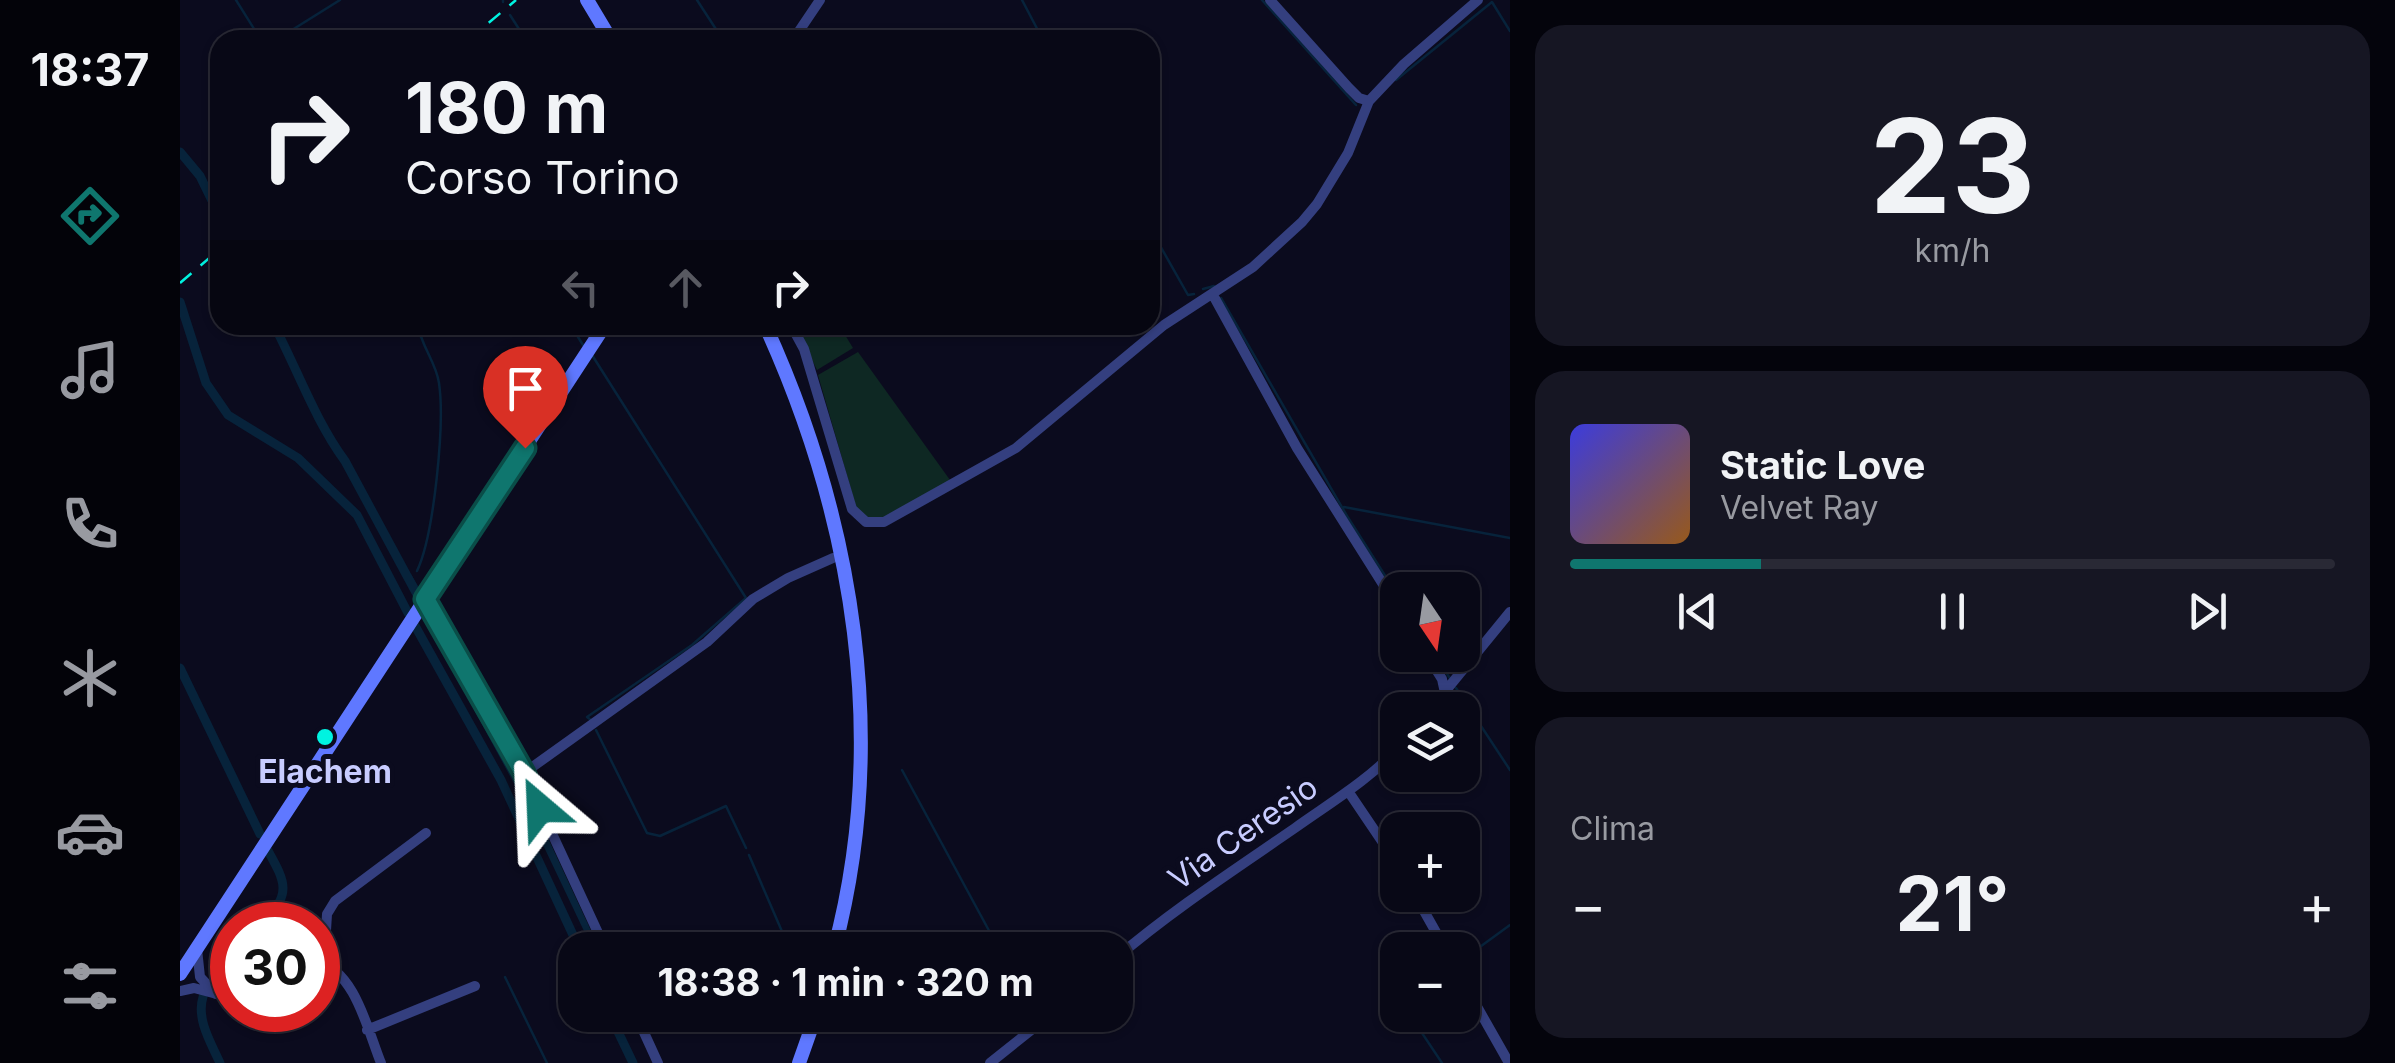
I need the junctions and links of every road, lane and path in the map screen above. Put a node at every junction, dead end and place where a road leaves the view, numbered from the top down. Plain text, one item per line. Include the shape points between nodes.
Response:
1 (587, 0) edge
2 (820, 0) edge
3 (1270, 0) edge
4 (1478, 0) edge
5 (605, 30) edge
6 (800, 30) edge
7 (1369, 101) junction
8 (1213, 295) junction
9 (1160, 328) edge
10 (598, 335) edge
11 (770, 335) edge
12 (796, 335) edge
13 (1152, 335) edge
14 (833, 558) dead end
15 (1380, 579) edge
16 (422, 603) junction
17 (1510, 612) edge
18 (1438, 672) edge
19 (1444, 692) joint
20 (1380, 766) edge
21 (524, 773) junction
22 (1348, 791) junction
23 (426, 833) dead end
24 (1380, 838) edge
25 (333, 902) edge
26 (598, 932) edge
27 (838, 932) edge
28 (1133, 944) edge
29 (197, 950) junction
30 (181, 973) edge
31 (340, 974) edge
32 (200, 977) junction
33 (475, 986) dead end
34 (194, 988) junction
35 (210, 988) edge
36 (180, 991) edge
37 (210, 992) edge
38 (1480, 1012) edge
39 (367, 1030) junction
40 (644, 1032) edge
41 (810, 1032) edge
42 (1029, 1032) edge
43 (380, 1063) edge
44 (658, 1063) edge
45 (799, 1063) edge
46 (990, 1063) edge
47 (1509, 1063) edge

1 - 5 main road
2 - 6 street
3 - 7 street via 1349,88
4 - 7 street
7 - 8 street via 1348,153 1302,222
8 - 9 street
8 - 15 street via 1297,448
10 - 16 main road
11 - 27 main road via 827,490 855,634 859,786
12 - 13 street via 852,509 876,524 1016,448
14 - 21 street via 753,599 707,642
16 - 21 street
16 - 29 main road
17 - 19 street
18 - 19 street
20 - 22 street, Via Ceresio
21 - 26 street
22 - 24 street
22 - 28 street, Via Ceresio
23 - 25 street
29 - 30 main road
29 - 32 street
30 - 32 street
30 - 34 street
31 - 39 street
32 - 35 street
33 - 39 street
34 - 36 street
34 - 37 street
38 - 47 street
39 - 43 street
40 - 44 street
41 - 45 main road
42 - 46 street

